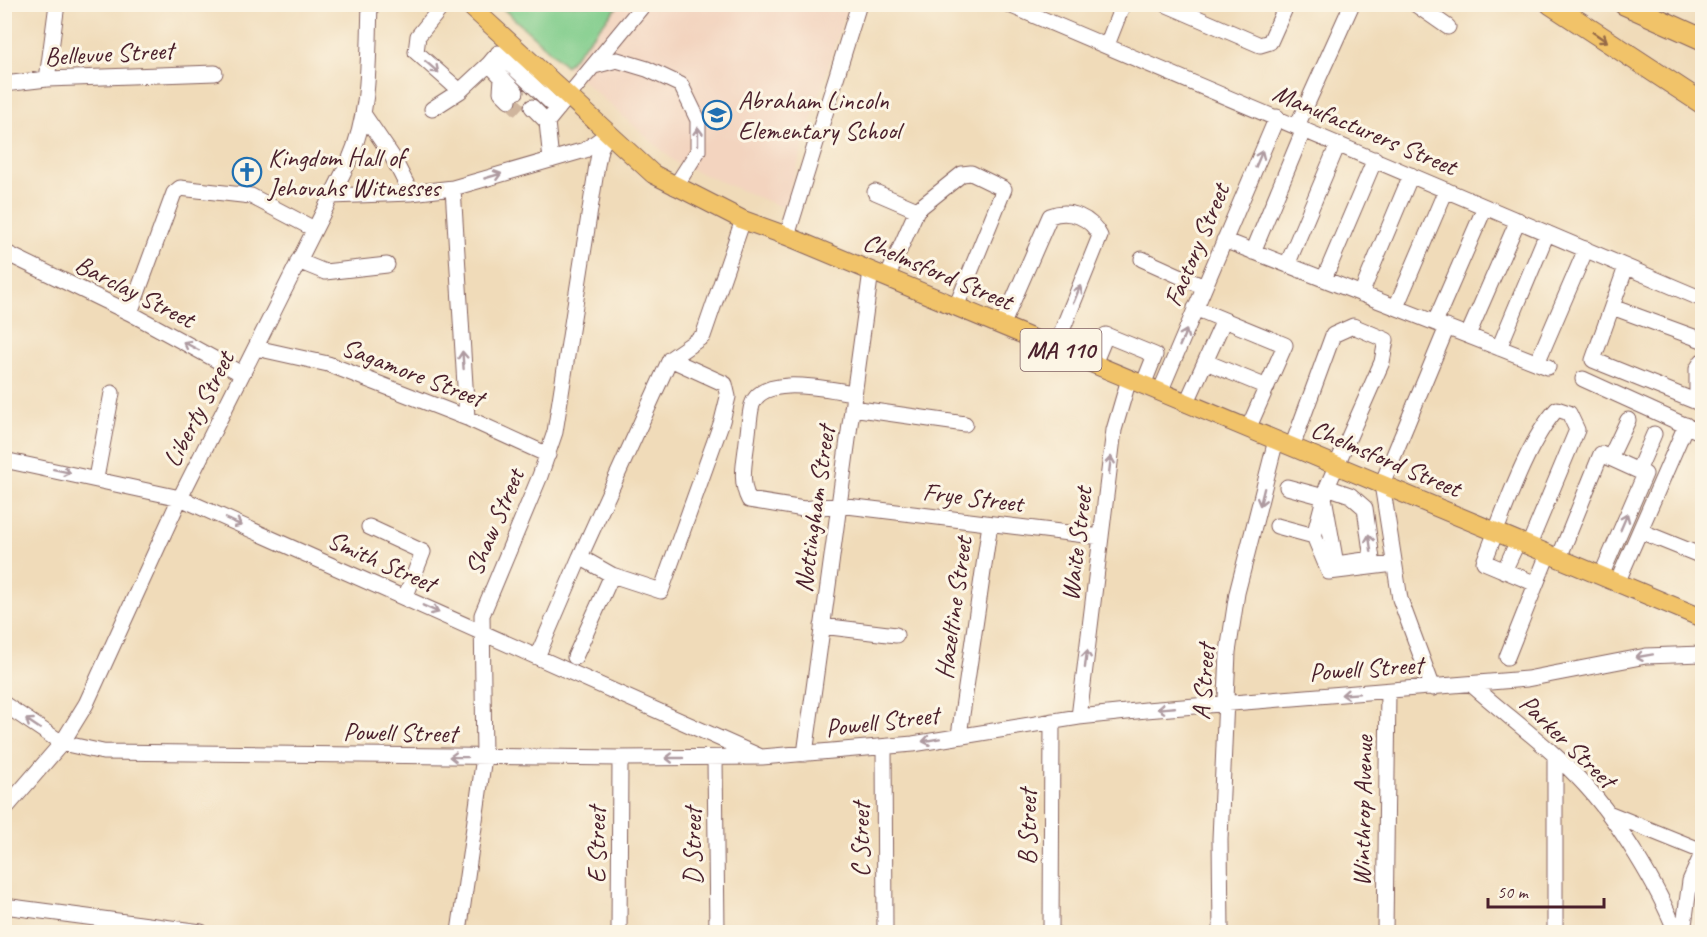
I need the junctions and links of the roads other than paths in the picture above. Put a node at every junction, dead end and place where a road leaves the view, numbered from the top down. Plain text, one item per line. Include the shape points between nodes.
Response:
1 (57, 4) edge
2 (370, 4) edge
3 (444, 4) edge
4 (468, 4) edge
5 (644, 4) edge
6 (860, 4) edge
7 (1007, 4) edge
8 (1123, 4) edge
9 (1165, 4) edge
10 (1287, 4) edge
11 (1352, 4) edge
12 (1415, 4) edge
13 (1551, 4) edge
14 (1624, 4) edge
15 (1190, 9) edge
16 (1448, 27) dead end
17 (1702, 39) edge
18 (1107, 45) junction
19 (498, 53) junction
20 (594, 66) junction
21 (215, 73) dead end
22 (47, 79) junction
23 (4, 84) edge
24 (460, 91) junction
25 (512, 96) tunnel mouth
26 (558, 98) junction
27 (1702, 103) edge
28 (432, 109) dead end
29 (364, 116) junction
30 (1277, 117) junction
31 (1300, 128) junction
32 (608, 134) junction
33 (1338, 144) junction
34 (1375, 159) junction
35 (551, 160) junction
36 (1411, 175) junction
37 (453, 188) junction
38 (675, 188) junction
39 (1446, 190) junction
40 (875, 192) dead end
41 (411, 193) junction
42 (331, 196) junction
43 (1485, 207) junction
44 (916, 210) junction
45 (743, 220) junction
46 (1518, 220) junction
47 (314, 229) junction
48 (1547, 232) junction
49 (787, 236) junction
50 (1224, 240) junction
51 (1586, 249) junction
52 (4, 252) edge
53 (1253, 252) junction
54 (1142, 259) dead end
55 (298, 261) junction
56 (387, 265) dead end
57 (1287, 265) junction
58 (1626, 267) junction
59 (879, 275) junction
60 (1324, 279) junction
61 (1204, 287) junction
62 (1361, 294) junction
63 (1702, 299) edge
64 (956, 307) junction
65 (1396, 307) junction
66 (1612, 307) junction
67 (1196, 308) junction
68 (130, 313) junction
69 (1224, 320) junction
70 (1441, 325) junction
71 (1002, 326) junction
72 (1468, 335) junction
73 (1702, 340) edge
74 (256, 348) junction
75 (1055, 348) junction
76 (1499, 348) junction
77 (670, 359) junction
78 (1702, 361) edge
79 (1206, 362) junction
80 (1095, 364) junction
81 (242, 374) junction
82 (1582, 379) dead end
83 (1144, 385) junction
84 (1267, 387) junction
85 (112, 393) dead end
86 (853, 400) junction
87 (1187, 402) junction
88 (1700, 403) edge
89 (467, 418) junction
90 (1628, 420) dead end
91 (965, 424) dead end
92 (1686, 425) junction
93 (1248, 429) junction
94 (1702, 433) edge
95 (1654, 434) dead end
96 (1284, 443) junction
97 (548, 455) junction
98 (1610, 458) junction
99 (4, 460) edge
100 (1335, 465) junction
101 (1638, 471) junction
102 (96, 478) junction
103 (1382, 484) junction
104 (1287, 487) dead end
105 (1325, 492) junction
106 (180, 498) junction
107 (839, 505) junction
108 (990, 524) junction
109 (1277, 526) dead end
110 (369, 528) dead end
111 (1640, 531) junction
112 (1496, 532) junction
113 (1314, 536) junction
114 (1101, 537) junction
115 (1523, 543) junction
116 (1554, 556) junction
117 (1702, 556) edge
118 (580, 557) junction
119 (1394, 564) junction
120 (1504, 571) junction
121 (612, 575) junction
122 (1609, 579) junction
123 (1536, 584) junction
124 (405, 598) junction
125 (1702, 618) edge
126 (822, 626) junction
127 (480, 631) junction
128 (896, 635) dead end
129 (1702, 654) edge
130 (537, 657) junction
131 (575, 657) dead end
132 (1507, 657) dead end
133 (1472, 685) junction
134 (1433, 688) junction
135 (1388, 691) junction
136 (1224, 703) junction
137 (4, 704) edge
138 (1079, 717) junction
139 (1052, 721) junction
140 (959, 735) junction
141 (62, 743) junction
142 (884, 747) junction
143 (805, 754) junction
144 (483, 757) junction
145 (762, 757) junction
146 (620, 758) junction
147 (1555, 758) junction
148 (715, 759) junction
149 (4, 810) edge
150 (1608, 813) junction
151 (1702, 853) edge
152 (4, 906) edge
153 (201, 933) edge
154 (459, 933) edge
155 (619, 933) edge
156 (717, 933) edge
157 (885, 933) edge
158 (1051, 933) edge
159 (1221, 933) edge
160 (1385, 933) edge
161 (1555, 933) edge
162 (1676, 933) edge
163 (1683, 933) edge

1 - 22 street
2 - 29 street, Liberty Street
3 -> 24 street via 418,36 416,52
4 - 19 main road, Chelmsford Street / MA 110
5 - 20 street
6 - 49 street
7 - 18 street, Manufacturers Street
8 - 18 street
9 - 15 street
10 - 15 street via 1270,42 1260,45
11 - 31 street
12 - 16 street
13 -> 27 highway
14 - 17 highway
18 - 30 street, Manufacturers Street
19 - 24 street
19 - 25 street via 502,78
19 - 26 main road, Chelmsford Street / MA 110 via 529,72
20 - 26 street
38 -> 20 street via 698,151 698,120 681,85 617,60
21 - 22 street, Bellevue Street
22 - 23 street, Bellevue Street
24 - 28 street
26 - 32 main road, Chelmsford Street / MA 110
26 - 35 street via 536,115
29 - 41 street via 392,156
29 - 42 street, Liberty Street via 357,143
30 - 31 street, Manufacturers Street
50 -> 30 street, Factory Street
31 - 33 street, Manufacturers Street
31 - 53 street
32 - 35 street via 585,150
32 - 38 main road, Chelmsford Street / MA 110 via 652,174
32 - 97 street, Shaw Street via 597,165 560,410
33 - 34 street, Manufacturers Street
33 - 57 street
34 - 36 street, Manufacturers Street
34 - 60 street
37 -> 35 street
36 - 39 street, Manufacturers Street
36 - 62 street
37 - 41 street
89 -> 37 street
38 - 45 main road, Chelmsford Street / MA 110
39 - 43 street, Manufacturers Street
39 - 65 street
40 - 44 street
41 - 42 street
42 - 47 street, Liberty Street
43 - 46 street, Manufacturers Street
43 - 70 street
44 - 59 street, Nottingham Street
44 - 64 street via 962,174 971,173 1004,189
45 - 49 main road, Chelmsford Street / MA 110
45 - 77 street via 703,336
46 - 48 street, Manufacturers Street
46 - 72 street
47 - 55 street, Liberty Street
47 - 68 street via 251,196 180,188 174,193
48 - 51 street, Manufacturers Street
48 - 76 street
49 - 59 main road, Chelmsford Street / MA 110
50 - 53 street
50 - 61 street, Factory Street
51 - 58 street, Manufacturers Street
51 - 76 street via 1543,365
52 - 68 street, Barclay Street
53 - 57 street
54 - 61 street
55 - 56 street via 326,272
55 - 74 street, Liberty Street
57 - 60 street
58 - 63 street, Manufacturers Street
58 - 66 street
59 - 64 main road, Chelmsford Street / MA 110
59 - 86 street, Nottingham Street
60 - 62 street
61 - 67 street, Factory Street
62 - 65 street
64 - 71 main road, Chelmsford Street / MA 110
65 - 70 street
66 - 73 street
66 - 88 street via 1593,360
67 - 69 street
83 -> 67 street, Factory Street
81 -> 68 street, Barclay Street
69 - 79 street
69 - 84 street via 1285,345
70 - 72 street
70 - 103 street
71 - 75 main road, Chelmsford Street / MA 110
75 -> 71 street via 1100,236 1095,225 1070,213 1050,216
72 - 76 street
74 - 81 street, Liberty Street
74 - 89 street, Sagamore Street via 328,364
75 - 80 main road, Chelmsford Street / MA 110
77 - 118 street
77 - 121 street via 724,384 728,397 722,421 662,591
78 - 88 street via 1696,369
79 - 84 street
79 - 87 street
80 - 83 main road, Chelmsford Street / MA 110
80 - 83 street via 1106,335 1155,355
81 - 106 street, Liberty Street
82 - 92 street
83 - 87 main road, Chelmsford Street / MA 110
114 -> 83 street, Waite Street via 1114,430
84 - 93 street
85 - 102 street
86 - 91 street
86 - 107 street, Nottingham Street
86 - 107 street via 783,385 760,393 752,403 743,473 749,500 804,509
87 - 93 main road, Chelmsford Street / MA 110
89 - 97 street, Sagamore Street
90 - 98 street
92 - 94 street
92 - 111 street
93 - 96 main road, Chelmsford Street / MA 110
95 - 101 street
96 - 100 main road, Chelmsford Street / MA 110
96 - 100 street, A Street via 1308,401 1333,335 1353,326 1386,340 1382,362
96 -> 136 street, A Street via 1231,622
97 - 127 street, Shaw Street via 486,603
98 - 101 street
98 - 116 street via 1601,454
99 -> 102 street, Smith Street
100 - 103 main road, Chelmsford Street / MA 110
100 - 105 street
122 -> 101 street via 1645,474
102 - 106 street, Smith Street
103 - 112 main road, Chelmsford Street / MA 110
103 - 119 street
104 - 105 street
105 -> 105 street via 1336,564 1372,559 1365,508 1350,495
105 - 113 street
106 -> 124 street, Smith Street
106 - 141 street, Liberty Street via 86,704
107 - 108 street, Frye Street
107 - 126 street, Nottingham Street
108 - 114 street, Frye Street
108 - 140 street, Hazeltine Street
109 - 113 street
110 - 124 street via 423,552
111 - 117 street
111 - 122 street
112 - 115 main road, Chelmsford Street / MA 110
112 - 115 street via 1548,419 1557,409 1569,413 1577,430
112 - 120 street via 1484,562
113 - 119 street via 1329,572
138 -> 114 street, Waite Street
115 - 116 main road, Chelmsford Street / MA 110
115 - 120 street
116 - 122 main road, Chelmsford Street / MA 110
116 - 123 street
118 - 121 street
118 - 130 street
119 - 134 street via 1400,599
120 - 123 street
121 - 131 street
122 - 125 main road, Chelmsford Street / MA 110
123 - 132 street
124 -> 127 street, Smith Street
126 - 128 street
126 - 143 street, Nottingham Street
127 - 130 street, Smith Street
127 - 144 street, Shaw Street
129 -> 133 street, Powell Street via 1646,656 1550,676
130 - 145 street, Smith Street
133 - 134 street, Powell Street
133 - 147 street, Parker Street
134 - 135 street, Powell Street
135 -> 136 street, Powell Street
135 - 160 street, Winthrop Avenue
136 -> 138 street, Powell Street
136 - 159 street, A Street
141 -> 137 street
138 - 139 street, Powell Street
139 - 140 street, Powell Street
139 - 158 street, B Street
140 -> 142 street, Powell Street
144 -> 141 street, Powell Street via 103,752
141 - 149 street, Liberty Street
142 - 143 street, Powell Street
142 - 157 street, C Street
143 - 145 street, Powell Street
144 - 146 street, Powell Street
144 - 154 street, Shaw Street
145 - 148 street, Powell Street
148 -> 146 street, Powell Street
146 - 155 street, E Street
147 - 150 street, Parker Street
147 - 161 street
148 - 156 street, D Street
150 - 151 street
150 - 162 street, Parker Street
151 - 163 street via 1688,890
152 - 153 street

